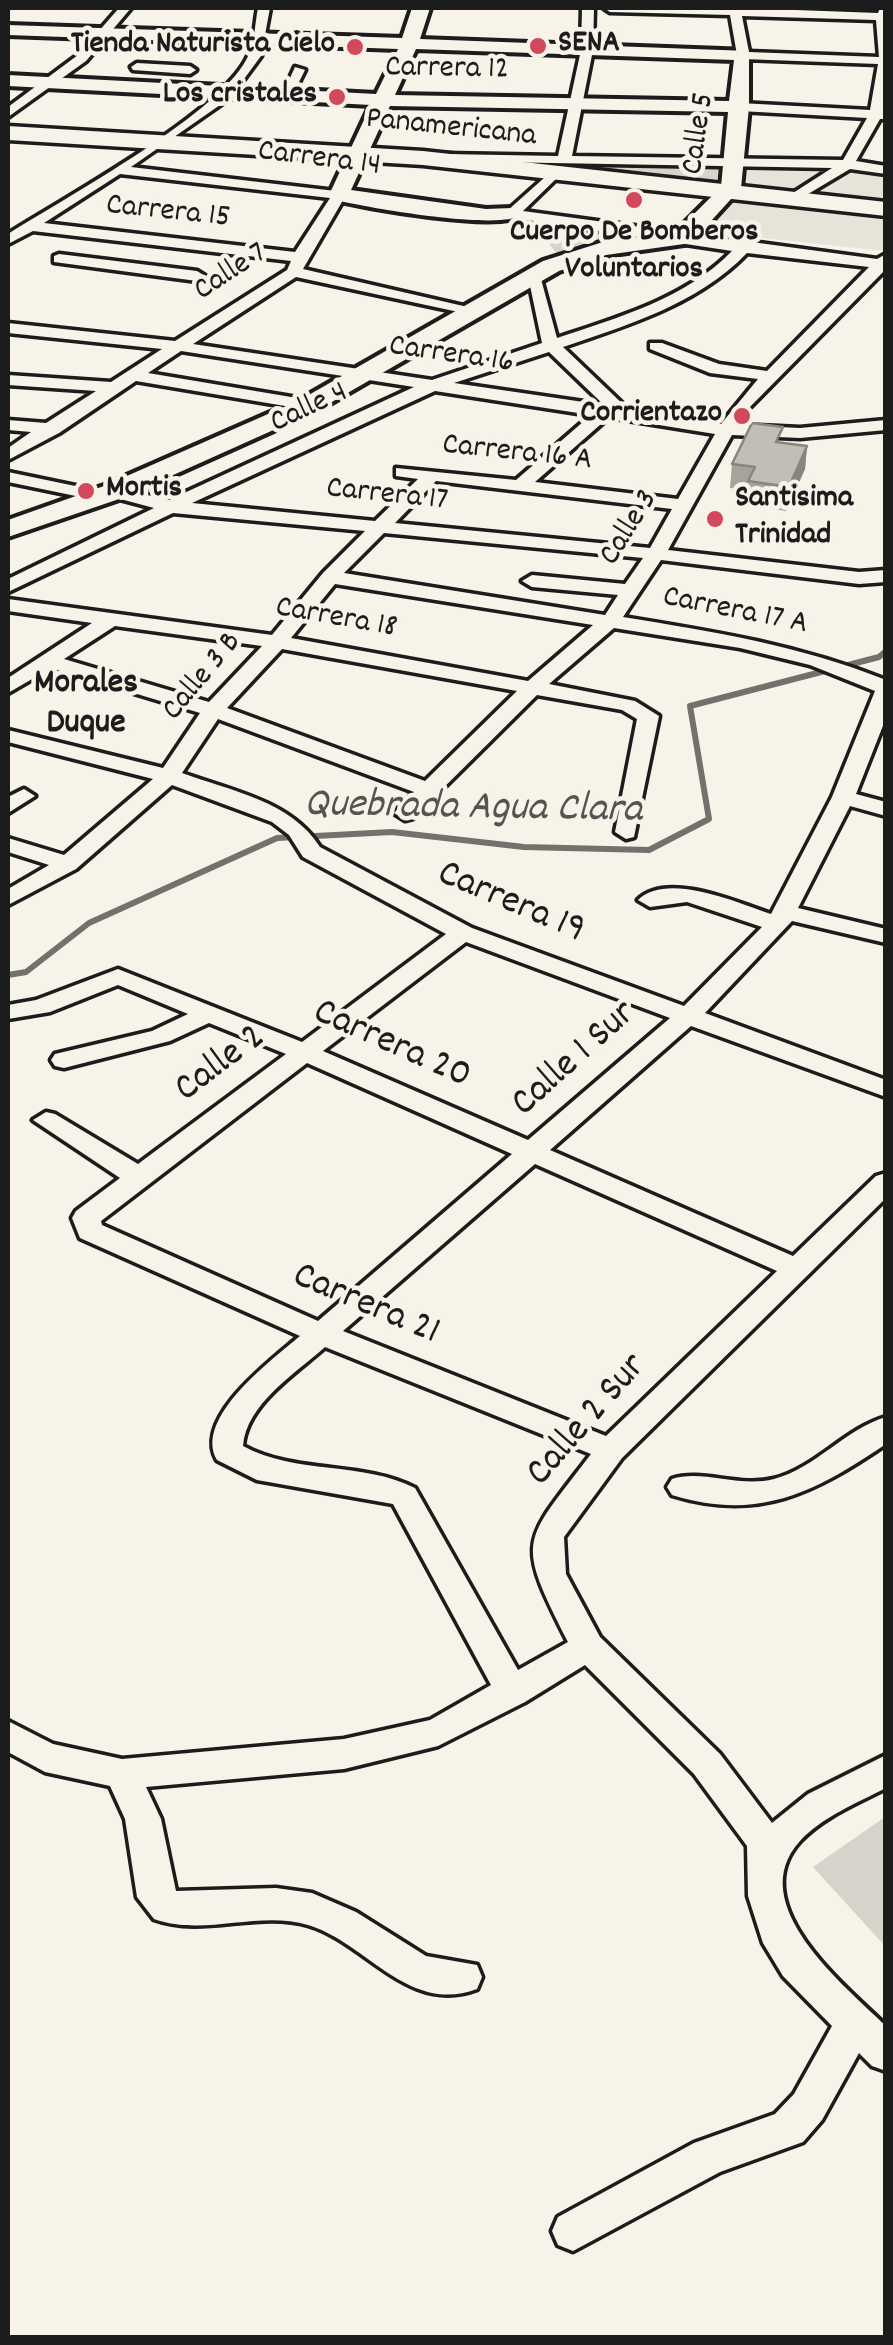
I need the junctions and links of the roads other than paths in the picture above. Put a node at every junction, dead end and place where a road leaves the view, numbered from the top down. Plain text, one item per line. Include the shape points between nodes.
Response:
1 (125, 8) edge
2 (264, 8) edge
3 (421, 8) edge
4 (588, 8) edge
5 (610, 8) edge
6 (886, 8) edge
7 (736, 10) edge
8 (885, 17) edge
9 (8, 30) edge
10 (106, 33) junction
11 (257, 39) junction
12 (409, 44) junction
13 (587, 50) junction
14 (743, 55) junction
15 (885, 61) edge
16 (139, 65) dead end
17 (299, 70) dead end
18 (8, 82) edge
19 (49, 84) junction
20 (166, 91) junction
21 (226, 94) junction
22 (285, 97) junction
23 (381, 100) junction
24 (574, 104) junction
25 (740, 107) junction
26 (8, 113) edge
27 (880, 115) edge
28 (8, 131) edge
29 (165, 139) junction
30 (361, 152) junction
31 (445, 158) junction
32 (734, 162) junction
33 (848, 164) junction
34 (559, 165) junction
35 (123, 166) junction
36 (886, 170) edge
37 (730, 190) junction
38 (341, 192) junction
39 (798, 196) junction
40 (886, 208) edge
41 (512, 214) junction
42 (31, 226) junction
43 (95, 234) junction
44 (10, 236) edge
45 (683, 238) junction
46 (745, 246) junction
47 (230, 248) junction
48 (59, 260) junction
49 (884, 260) edge
50 (296, 264) junction
51 (46, 271) dead end
52 (542, 272) junction
53 (197, 276) junction
54 (181, 288) dead end
55 (478, 311) junction
56 (8, 328) edge
57 (550, 343) junction
58 (177, 346) junction
59 (656, 346) dead end
60 (132, 375) junction
61 (366, 376) junction
62 (770, 376) junction
63 (8, 380) edge
64 (430, 386) junction
65 (112, 387) junction
66 (596, 388) junction
67 (558, 402) junction
68 (309, 406) junction
69 (615, 410) junction
70 (8, 424) edge
71 (886, 425) edge
72 (53, 429) junction
73 (726, 430) junction
74 (8, 455) edge
75 (402, 472) dead end
76 (8, 476) edge
77 (431, 476) junction
78 (522, 485) junction
79 (107, 494) junction
80 (685, 506) junction
81 (173, 507) junction
82 (380, 526) junction
83 (8, 529) edge
84 (557, 544) junction
85 (656, 554) junction
86 (886, 576) edge
87 (330, 577) junction
88 (532, 580) junction
89 (8, 586) edge
90 (632, 591) junction
91 (8, 604) edge
92 (512, 605) junction
93 (113, 618) junction
94 (610, 620) junction
95 (277, 642) junction
96 (44, 660) junction
97 (8, 687) edge
98 (881, 687) edge
99 (532, 688) junction
100 (213, 710) junction
101 (8, 736) edge
102 (169, 776) junction
103 (430, 790) junction
104 (842, 798) junction
105 (886, 809) edge
106 (405, 814) dead end
107 (626, 832) dead end
108 (8, 845) edge
109 (68, 864) junction
110 (8, 898) edge
111 (650, 900) dead end
112 (782, 918) junction
113 (463, 933) junction
114 (886, 936) edge
115 (8, 1012) edge
116 (209, 1013) junction
117 (689, 1015) junction
118 (306, 1053) junction
119 (64, 1060) dead end
120 (886, 1089) edge
121 (46, 1120) dead end
122 (533, 1154) junction
123 (139, 1177) junction
124 (886, 1182) edge
125 (90, 1230) joint
126 (796, 1268) junction
127 (324, 1335) junction
128 (886, 1428) edge
129 (610, 1450) junction
130 (683, 1488) dead end
131 (588, 1648) junction
132 (513, 1692) junction
133 (8, 1735) edge
134 (886, 1770) edge
135 (122, 1774) junction
136 (765, 1856) junction
137 (463, 1977) dead end
138 (854, 2024) junction
139 (886, 2053) edge
140 (573, 2232) dead end

1 - 10 street
2 - 11 street
3 - 12 street, Calle 7
4 - 13 street
5 - 7 street
6 - 8 street
7 - 8 street
7 - 14 street, Calle 5
8 - 15 street
9 - 10 street
10 - 11 street
10 - 19 street
11 - 12 street
11 - 21 street via 255,56
12 - 13 street
12 - 23 street, Calle 7
13 - 14 street
13 - 24 street
14 - 15 street
14 - 25 street, Calle 5
15 - 27 street
16 - 20 street via 194,66
17 - 22 street
18 - 19 street, Carrera 12
19 - 20 street, Carrera 12
19 - 26 street
20 - 21 street, Carrera 12
21 - 22 street, Carrera 12
21 - 29 street
22 - 23 street, Carrera 12
23 - 24 street, Carrera 12
23 - 30 street, Calle 7
24 - 25 street, Carrera 12
24 - 34 street
25 - 27 street, Carrera 12
25 - 32 street, Calle 5
27 - 33 street
28 - 29 main road, Panamericana
29 - 30 main road, Panamericana
29 - 35 street
30 - 31 main road, Panamericana
30 - 34 main road, Panamericana
30 - 38 street, Calle 7
31 - 34 street
31 - 37 main road, Panamericana
32 - 33 street
32 - 34 street
32 - 37 street, Calle 5
33 - 36 street
33 - 39 street
34 - 37 main road, Panamericana
34 - 41 street
35 - 38 street, Carrera 14
35 - 42 street
37 - 39 main road, Panamericana
37 - 40 main road, Panamericana
37 - 45 street, Calle 5
38 - 41 street, Carrera 14
38 - 50 street, Calle 7
39 - 40 main road, Panamericana
41 - 45 street, Carrera 14
41 - 52 street via 545,252
42 - 43 street, Carrera 15
42 - 44 street
43 - 47 street, Carrera 15
43 - 48 street
45 - 46 street, Carrera 14
45 - 52 street via 603,249
46 - 49 street, Carrera 14
46 - 57 street, Calle 4 via 715,277 646,312
47 - 50 street, Carrera 15
47 - 53 street
48 - 51 street
48 - 53 street
49 - 62 street, Calle 3
50 - 55 street, Carrera 15
50 - 58 street, Calle 7
52 - 55 street
52 - 57 street
53 - 54 street
55 - 61 street
56 - 58 street, Carrera 16
57 - 64 street, Calle 4
57 - 66 street
58 - 60 street, Calle 7
58 - 61 street, Carrera 16
59 - 62 street via 716,369
60 - 65 street, Calle 7
60 - 68 street
61 - 64 street, Carrera 16
61 - 68 street
62 - 73 street, Calle 3
63 - 65 street
64 - 67 street, Carrera 16
64 - 81 street, Calle 4
65 - 72 street, Calle 7
66 - 67 street
66 - 69 street
67 - 69 street, Carrera 16
68 - 79 street
69 - 73 street, Carrera 16
69 - 78 street
70 - 72 street
71 - 73 street, Carrera 16 via 800,433
72 - 74 street, Calle 7
73 - 80 street, Calle 3
75 - 77 street, Carrera 16 A
76 - 79 street, Carrera 17
77 - 78 street, Carrera 16 A
77 - 82 street, Calle 3 B
78 - 80 street, Carrera 16 A
79 - 81 street, Carrera 17
79 - 83 street
80 - 85 street, Calle 3
81 - 82 street, Carrera 17
81 - 89 street, Calle 4
82 - 84 street, Carrera 17
82 - 87 street, Calle 3 B
84 - 85 street, Carrera 17
84 - 88 street
85 - 86 street, Carrera 17
85 - 90 street, Calle 3
87 - 92 street, Carrera 17 A
87 - 95 street, Calle 3 B
88 - 90 street
88 - 92 street
90 - 94 street, Calle 3
91 - 93 street, Carrera 18
92 - 94 street, Carrera 17 A
93 - 95 street, Carrera 18
93 - 96 street
94 - 98 street, Carrera 17 A via 817,660
94 - 99 street, Calle 3
95 - 99 street, Carrera 18
95 - 100 street, Calle 3 B
96 - 97 street
96 - 100 street
98 - 104 street, Calle 1 Sur
99 - 103 street, Calle 3
99 - 107 street, Carrera 18 via 628,705 648,716
100 - 102 street, Calle 3 B
100 - 103 street
101 - 102 street, Carrera 19
102 - 109 street, Calle 3 B
102 - 113 street, Carrera 19 via 280,817 305,842
103 - 106 street, Calle 3
104 - 105 street
104 - 112 street, Calle 1 Sur
108 - 109 street
109 - 110 street, Calle 3 B
111 - 112 street via 688,894
112 - 114 street
112 - 117 street, Calle 1 Sur
113 - 117 street, Carrera 19
113 - 118 street, Calle 2
115 - 116 street, Carrera 20 via 41,1007 118,976
116 - 118 street, Carrera 20
116 - 119 street via 161,1036
117 - 120 street, Carrera 19
117 - 122 street, Calle 1 Sur
118 - 122 street, Carrera 20
118 - 123 street, Calle 2
121 - 123 street
122 - 126 street, Carrera 20
122 - 127 street, Calle 1 Sur
123 - 125 street, Calle 2 via 86,1218
124 - 126 street, Calle 2 Sur
125 - 127 street, Carrera 21
126 - 129 street, Calle 2 Sur
127 - 129 street, Carrera 21
127 - 132 street, Calle 1 Sur via 248,1400 228,1452 257,1468 404,1496
128 - 130 street via 816,1476 785,1488 751,1495
129 - 131 street, Calle 2 Sur via 548,1535 550,1574
131 - 132 street
131 - 136 street, Calle 2 Sur via 707,1764
132 - 135 street via 438,1732 344,1754
133 - 135 street via 45,1757
134 - 136 street via 821,1805
135 - 137 street via 143,1819 156,1897 167,1908 308,1908 337,1917 429,1975
136 - 138 street via 776,1932
138 - 139 street
138 - 140 street via 789,2128 708,2157

